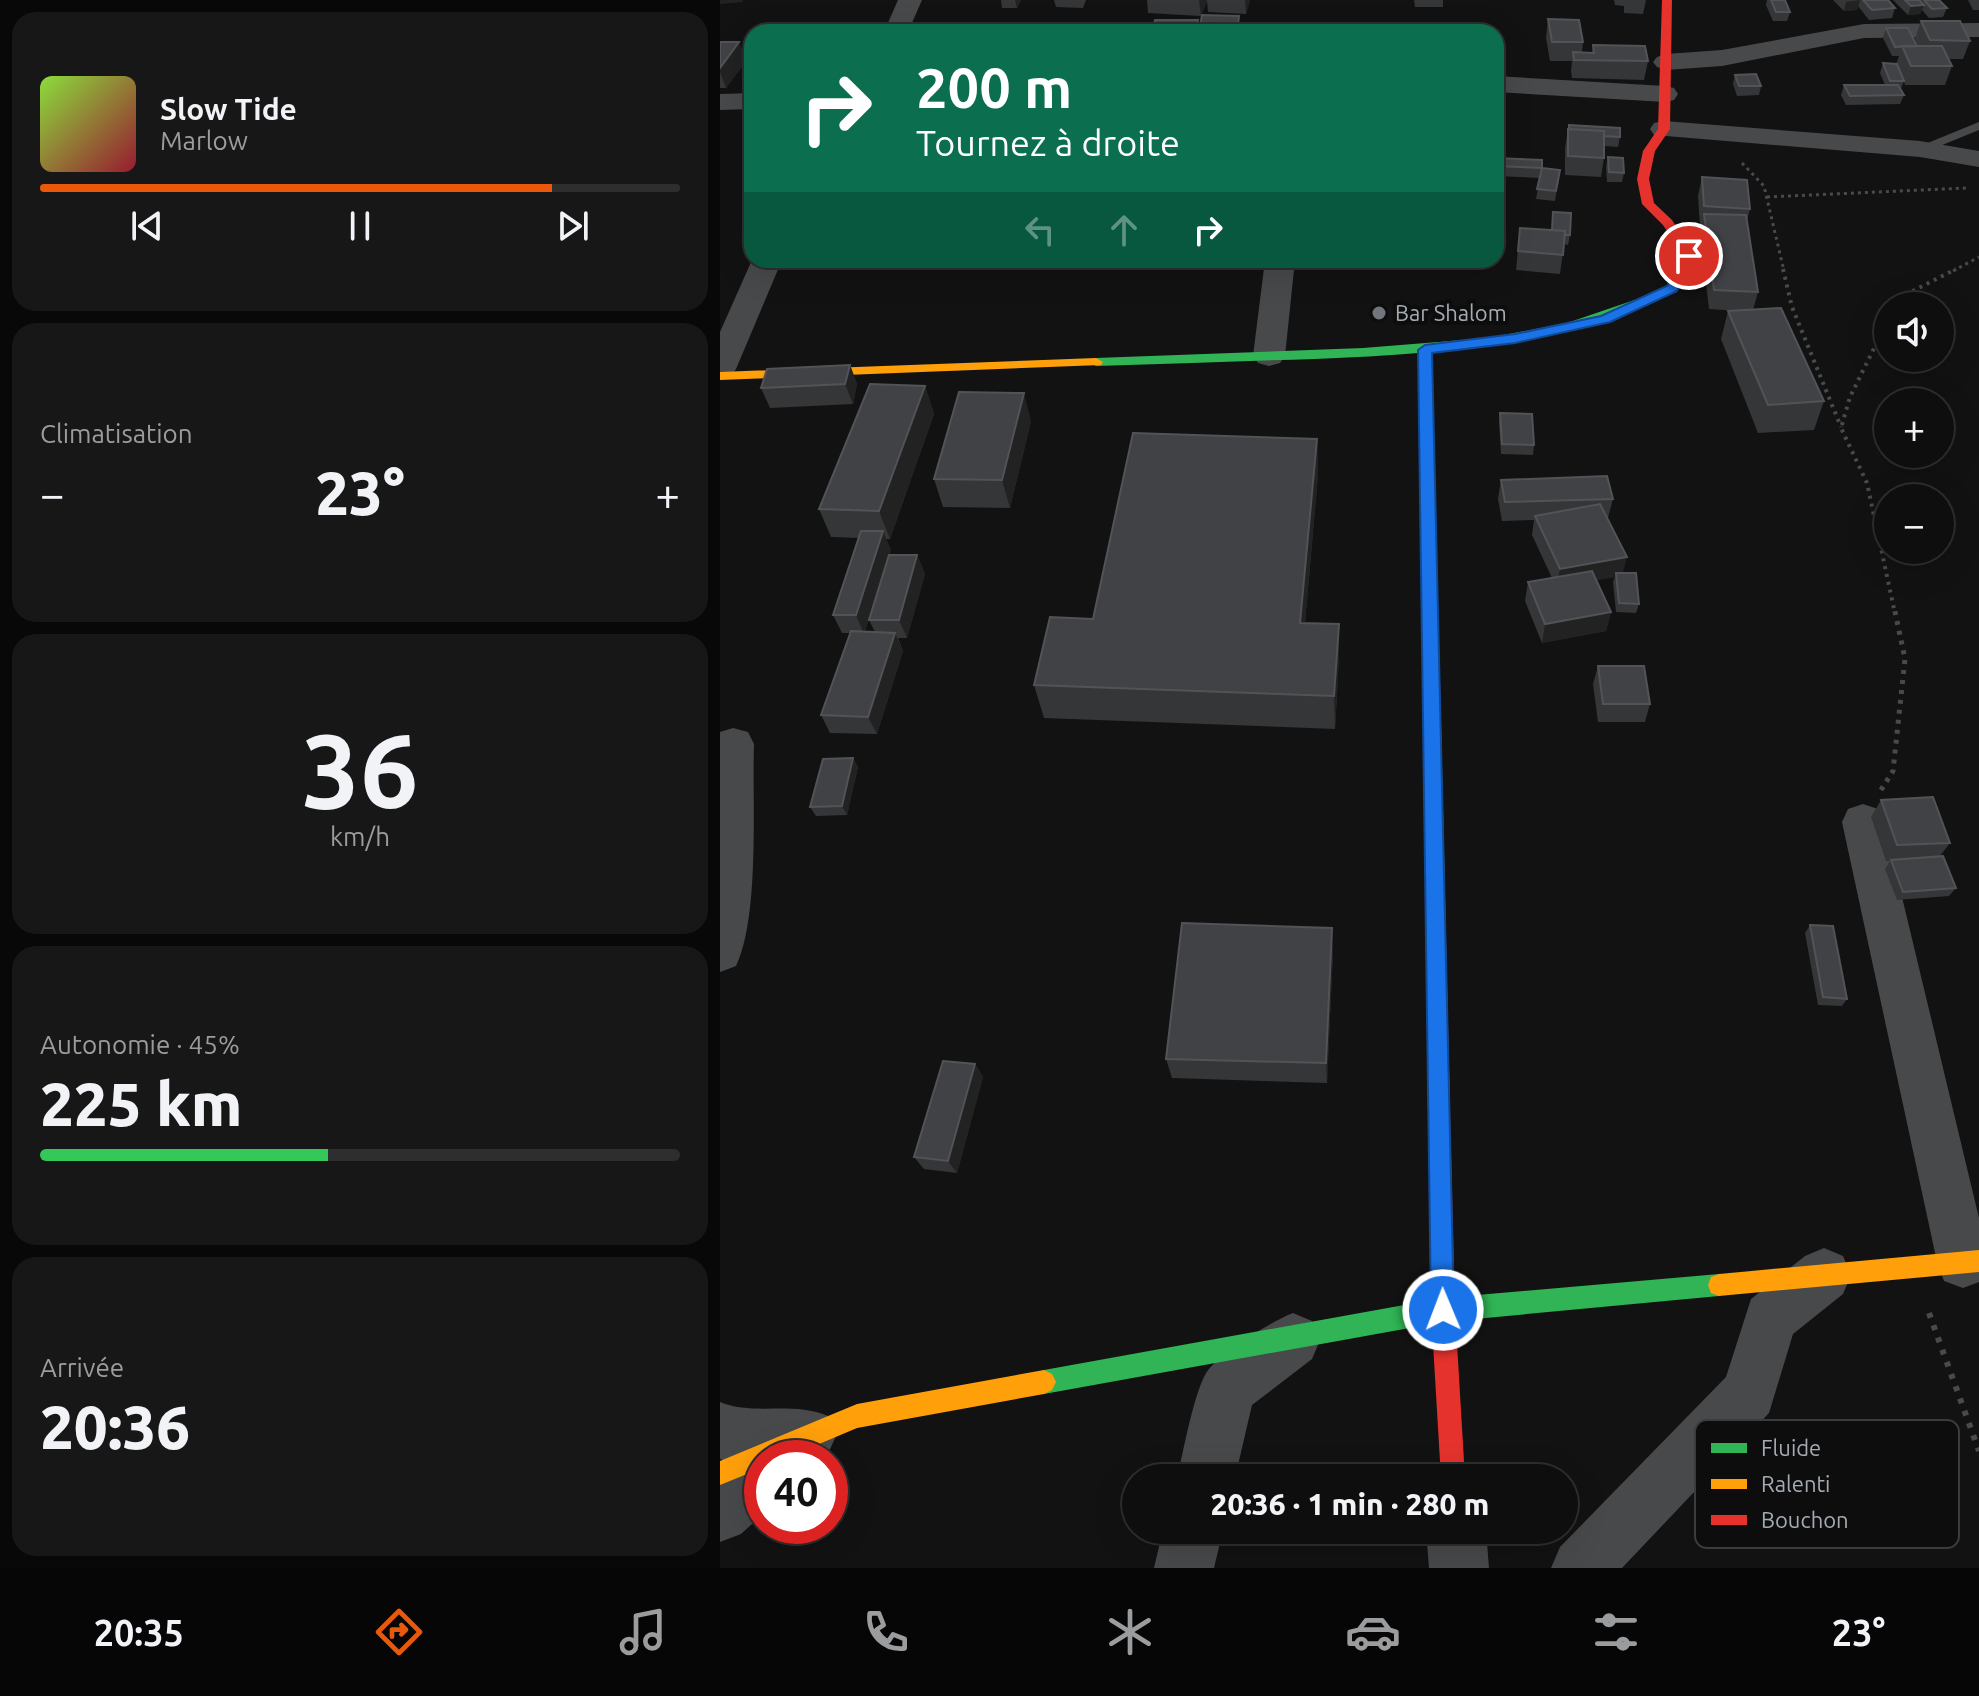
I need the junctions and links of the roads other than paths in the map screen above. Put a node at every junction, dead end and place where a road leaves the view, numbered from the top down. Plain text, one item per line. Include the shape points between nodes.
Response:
1 (910, 0) edge
2 (1667, 0) edge
3 (900, 24) edge
4 (1979, 30) edge
5 (1666, 62) junction
6 (1504, 84) edge
7 (1665, 94) junction
8 (744, 101) edge
9 (720, 102) edge
10 (1979, 126) edge
11 (1664, 129) junction
12 (1920, 149) junction
13 (1979, 159) edge
14 (764, 268) edge
15 (1279, 268) edge
16 (1425, 350) junction
17 (1269, 356) junction
18 (720, 369) edge
19 (720, 376) edge
20 (733, 744) dead end
21 (1863, 822) road end
22 (720, 952) edge
23 (1971, 1261) edge
24 (1824, 1275) junction
25 (1443, 1310) junction
26 (1297, 1336) junction
27 (1723, 1420) edge
28 (720, 1430) edge
29 (757, 1440) edge
30 (809, 1440) edge
31 (1695, 1449) edge
32 (1209, 1464) edge
33 (1452, 1464) edge
34 (744, 1465) edge
35 (720, 1473) edge
36 (744, 1492) edge
37 (720, 1513) edge
38 (1190, 1544) edge
39 (1457, 1544) edge
40 (1184, 1568) edge
41 (1459, 1568) edge
42 (1581, 1568) edge

1 - 3 street
2 - 5 street
4 - 5 street via 1864,31 1722,58
5 - 7 street
6 - 7 street
7 - 11 street
8 - 9 street
10 - 12 lane
11 - 12 street
11 - 16 street via 1649,151 1643,179 1648,204 1689,256 1672,289 1605,319 1515,339
12 - 13 street
14 - 18 street
15 - 17 street
16 - 17 street
16 - 25 street
17 - 19 street
20 - 22 street via 727,918
21 - 23 street
23 - 24 street
24 - 25 street
24 - 27 street via 1770,1318 1749,1393
25 - 26 street
25 - 33 street
26 - 30 street via 857,1416
26 - 32 street via 1228,1389
28 - 29 street
31 - 42 street
34 - 35 street
36 - 37 street
38 - 40 street
39 - 41 street

